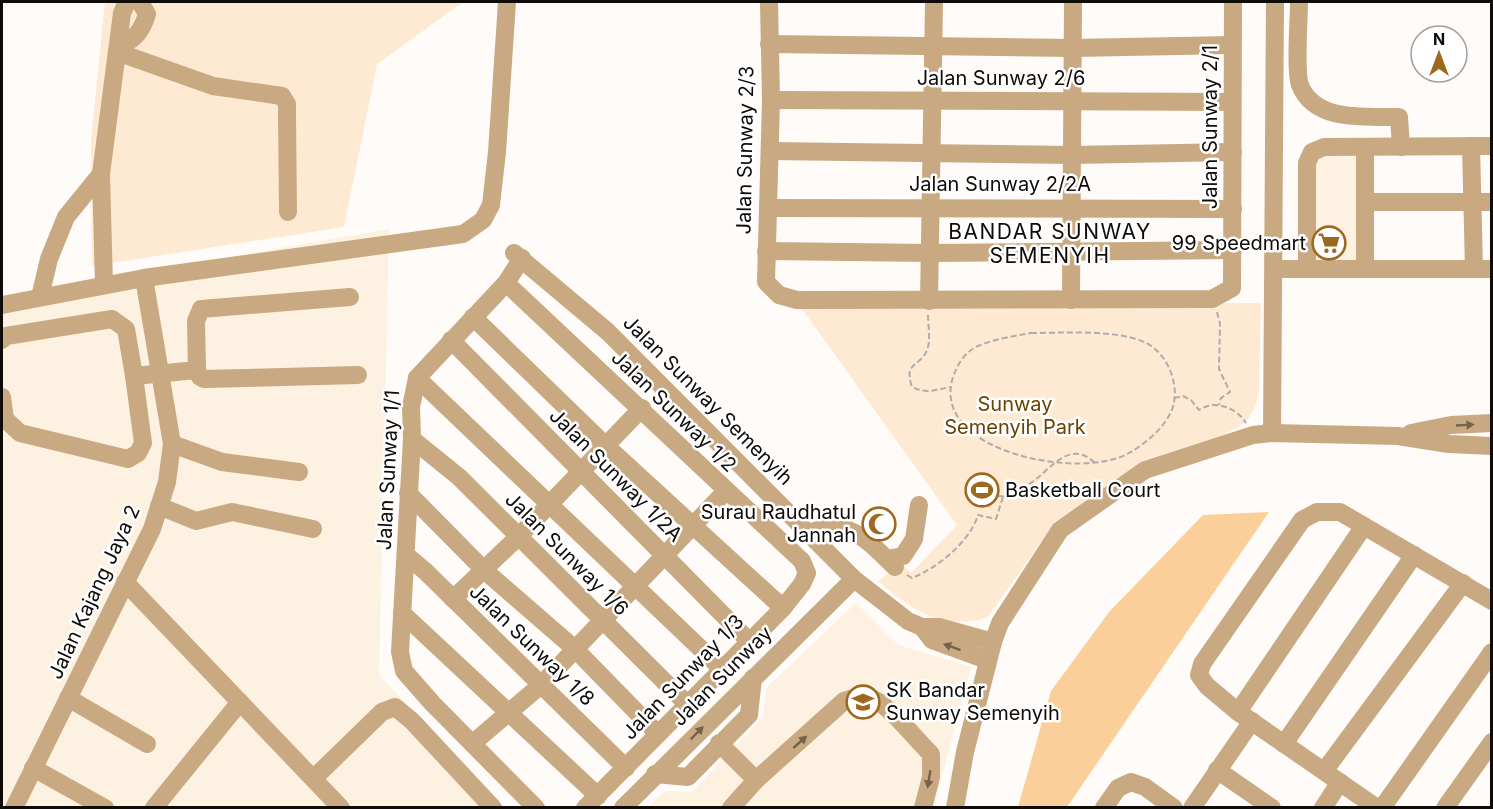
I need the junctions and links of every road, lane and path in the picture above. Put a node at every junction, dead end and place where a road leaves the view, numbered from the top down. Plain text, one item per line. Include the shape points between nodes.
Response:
1 (127, 2) edge
2 (140, 2) edge
3 (507, 2) edge
4 (770, 2) edge
5 (934, 2) edge
6 (1073, 2) edge
7 (1233, 2) edge
8 (1275, 2) edge
9 (1299, 2) edge
10 (769, 44) junction
11 (933, 45) junction
12 (1232, 45) junction
13 (1073, 48) junction
14 (117, 49) junction
15 (1275, 82) junction
16 (1299, 83) junction
17 (771, 100) junction
18 (933, 100) junction
19 (1072, 101) junction
20 (1232, 102) junction
21 (1471, 146) junction
22 (1491, 146) edge
23 (1365, 147) junction
24 (1401, 147) junction
25 (770, 151) junction
26 (932, 153) junction
27 (1233, 153) junction
28 (1072, 154) junction
29 (101, 174) junction
30 (1365, 202) junction
31 (1471, 202) junction
32 (1491, 202) edge
33 (931, 206) junction
34 (1072, 207) junction
35 (768, 208) junction
36 (1233, 209) junction
37 (288, 212) dead end
38 (1233, 250) junction
39 (766, 251) junction
40 (1071, 251) junction
41 (930, 253) junction
42 (523, 260) joint
43 (1274, 269) junction
44 (1307, 269) junction
45 (1365, 269) junction
46 (1483, 269) edge
47 (144, 278) junction
48 (506, 283) junction
49 (104, 285) junction
50 (40, 297) junction
51 (350, 297) dead end
52 (1071, 300) junction
53 (2, 305) edge
54 (929, 305) junction
55 (1213, 308) dead end
56 (473, 317) junction
57 (2, 340) edge
58 (451, 340) junction
59 (197, 370) junction
60 (161, 372) junction
61 (358, 375) dead end
62 (134, 376) junction
63 (417, 378) junction
64 (950, 387) junction
65 (2, 397) edge
66 (1174, 398) junction
67 (1219, 405) junction
68 (642, 408) junction
69 (1491, 423) edge
70 (1272, 433) junction
71 (1253, 435) junction
72 (1398, 436) junction
73 (412, 439) junction
74 (172, 444) junction
75 (606, 446) junction
76 (1491, 446) edge
77 (1052, 463) junction
78 (1095, 463) junction
79 (581, 471) junction
80 (299, 472) dead end
81 (726, 492) junction
82 (408, 493) junction
83 (998, 496) dead end
84 (1003, 497) junction
85 (549, 505) junction
86 (919, 505) dead end
87 (159, 506) junction
88 (693, 526) junction
89 (1364, 526) junction
90 (314, 529) dead end
91 (810, 533) junction
92 (518, 537) junction
93 (406, 555) junction
94 (664, 555) junction
95 (1414, 555) junction
96 (891, 563) junction
97 (484, 570) junction
98 (807, 573) joint
99 (854, 579) junction
100 (125, 582) junction
101 (1462, 583) junction
102 (635, 586) junction
103 (453, 599) junction
104 (1491, 601) edge
105 (783, 608) junction
106 (402, 613) junction
107 (602, 620) junction
108 (922, 627) junction
109 (749, 641) junction
110 (993, 642) junction
111 (574, 649) junction
112 (1491, 652) edge
113 (987, 660) junction
114 (722, 669) junction
115 (753, 678) junction
116 (541, 685) junction
117 (68, 699) junction
118 (240, 702) junction
119 (687, 704) junction
120 (508, 712) junction
121 (1245, 717) junction
122 (658, 734) junction
123 (1491, 742) edge
124 (147, 744) dead end
125 (473, 744) junction
126 (719, 744) junction
127 (1284, 744) junction
128 (33, 768) junction
129 (626, 768) junction
130 (1217, 770) junction
131 (1325, 770) junction
132 (656, 774) junction
133 (314, 778) junction
134 (756, 780) junction
135 (1340, 782) junction
136 (591, 802) edge
137 (14, 807) edge
138 (105, 807) edge
139 (154, 807) edge
140 (341, 807) edge
141 (493, 807) edge
142 (536, 807) edge
143 (623, 807) edge
144 (731, 807) edge
145 (923, 807) edge
146 (955, 807) edge
147 (1104, 807) edge
148 (1174, 807) edge
149 (1192, 807) edge
150 (1272, 807) edge
151 (1323, 807) edge
152 (1377, 807) edge
153 (1382, 807) edge
154 (1445, 807) edge

1 - 14 street
2 - 14 street via 147,14 144,24 129,42
3 - 47 street via 497,152 491,206 483,220 463,234
4 - 10 street, Jalan Sunway 2/3
5 - 11 street
6 - 13 street
7 - 12 street, Jalan Sunway 2/1
8 - 15 street
9 - 16 street
10 - 11 street
10 - 17 street, Jalan Sunway 2/3
11 - 13 street
11 - 18 street
12 - 13 street
12 - 20 street, Jalan Sunway 2/1
13 - 19 street
14 - 29 street
14 - 37 street via 213,86 282,96 287,104
15 - 16 street
15 - 43 street
16 - 24 street via 1310,100 1330,113 1399,117
17 - 18 street, Jalan Sunway 2/6
17 - 25 street, Jalan Sunway 2/3
18 - 19 street, Jalan Sunway 2/6
18 - 26 street
19 - 20 street, Jalan Sunway 2/6
19 - 28 street
20 - 27 street, Jalan Sunway 2/1
21 - 22 street
21 - 24 street
21 - 31 street
23 - 24 street
23 - 30 street
23 - 44 street via 1324,147 1312,152 1307,163
25 - 26 street
25 - 35 street, Jalan Sunway 2/3
26 - 28 street
26 - 33 street
27 - 28 street
27 - 36 street, Jalan Sunway 2/1
28 - 34 street
29 - 49 street
29 - 50 street via 66,217 49,259
30 - 31 street
30 - 45 street
31 - 32 street
31 - 46 street
33 - 34 street, Jalan Sunway 2/2A
33 - 35 street, Jalan Sunway 2/2A
33 - 41 street
34 - 36 street, Jalan Sunway 2/2A
34 - 40 street
35 - 39 street, Jalan Sunway 2/3
36 - 38 street, Jalan Sunway 2/1
38 - 40 street
38 - 52 street, Jalan Sunway 2/1 via 1232,288 1212,299
39 - 41 street
39 - 54 street, Jalan Sunway 2/3 via 766,282 778,295 797,300
40 - 41 street
40 - 52 street
41 - 54 street
42 - 48 street, Jalan Sunway 1/1
42 - 91 street, Jalan Sunway Semenyih via 608,332
43 - 44 street
43 - 70 street
44 - 45 street
45 - 46 street
47 - 49 street
47 - 60 street, Jalan Kajang Jaya 2
48 - 56 street, Jalan Sunway 1/1
48 - 68 street, Jalan Sunway 1/2
49 - 50 street
50 - 53 street
51 - 59 street via 201,309 196,321
52 - 54 street
54 - 64 path via 928,348 909,371 909,378 912,387 920,391
55 - 67 path via 1219,313 1219,369 1230,392
56 - 58 street, Jalan Sunway 1/1
56 - 75 street
57 - 62 street via 6,336 112,319 126,329
58 - 63 street, Jalan Sunway 1/1
58 - 79 street, Jalan Sunway 1/2A
59 - 60 street
59 - 61 street via 204,380
60 - 62 street
60 - 74 street, Jalan Kajang Jaya 2
62 - 65 street via 143,443 138,453 128,459 20,433 5,419
63 - 73 street, Jalan Sunway 1/1 via 411,407
63 - 85 street
64 - 66 path via 958,364 977,346 1031,333 1078,333 1121,336 1143,341 1158,350 1168,365
64 - 77 path via 954,410 980,436 1004,450
66 - 67 path via 1183,396 1199,410
66 - 78 path via 1171,412 1144,445 1120,458
67 - 71 path via 1238,411
68 - 75 street
68 - 81 street, Jalan Sunway 1/2
72 -> 69 street via 1451,425
70 - 71 street
70 - 72 street
71 - 110 street via 1145,470 1060,530 1000,623
72 - 76 street
73 - 82 street, Jalan Sunway 1/1
73 - 92 street, Jalan Sunway 1/6 via 459,477
74 - 80 street via 222,462
74 - 87 street, Jalan Kajang Jaya 2
75 - 79 street
75 - 88 street
77 - 78 path
77 - 78 path via 1073,454
77 - 84 path via 1014,497
79 - 85 street
79 - 94 street, Jalan Sunway 1/2A
81 - 88 street
81 - 98 street, Jalan Sunway 1/2 via 802,561
82 - 93 street, Jalan Sunway 1/1
82 - 97 street
83 - 84 path
84 - 96 path via 996,519 978,515 955,548 924,574 912,578
85 - 92 street
85 - 102 street
86 - 96 street via 914,540
87 - 90 street via 196,521 232,512
87 - 100 street, Jalan Kajang Jaya 2 via 152,529
88 - 94 street
88 - 105 street
89 - 95 street
89 - 121 street
89 - 121 street via 1340,512 1317,512 1302,520 1202,664 1199,675 1207,686
91 - 96 street via 826,526 852,530
91 - 99 street, Jalan Sunway Semenyih
92 - 97 street
92 - 107 street, Jalan Sunway 1/6
93 - 103 street, Jalan Sunway 1/8
93 - 106 street, Jalan Sunway 1/1
94 - 102 street
94 - 109 street, Jalan Sunway 1/2A
95 - 101 street
95 - 127 street
97 - 103 street
97 - 111 street
98 - 105 street, Jalan Sunway 1/3
99 - 108 street, Jalan Sunway Semenyih via 884,605
99 - 115 street, Jalan Sunway
100 - 117 street, Jalan Kajang Jaya 2
100 - 118 street
101 - 104 street
101 - 131 street
102 - 107 street
102 - 114 street
103 - 116 street, Jalan Sunway 1/8
105 - 109 street, Jalan Sunway 1/3
106 - 120 street
106 - 125 street, Jalan Sunway 1/1 via 400,652 404,671
107 - 111 street
107 - 119 street, Jalan Sunway 1/6
108 - 110 street, Jalan Sunway Semenyih via 939,627
113 -> 108 street, Jalan Sunway Semenyih via 932,640
109 - 114 street, Jalan Sunway 1/3
110 - 113 street
111 - 116 street
111 - 122 street
112 - 153 street
113 - 146 street
114 - 119 street, Jalan Sunway 1/3
115 - 126 street via 749,715
132 -> 115 street, Jalan Sunway
116 - 120 street
116 - 129 street, Jalan Sunway 1/8
117 - 124 street
117 - 128 street, Jalan Kajang Jaya 2
118 - 133 street
118 - 139 street
119 - 122 street, Jalan Sunway 1/3
120 - 125 street
120 - 136 street
121 - 127 street
121 - 130 street
122 - 129 street, Jalan Sunway 1/3
123 - 154 street
125 - 142 street
126 - 132 street via 688,777
126 - 134 street
127 - 131 street
128 - 137 street, Jalan Kajang Jaya 2
128 - 138 street
129 - 136 street, Jalan Sunway 1/3
130 - 149 street
130 - 150 street
131 - 135 street
132 - 143 street, Jalan Sunway
133 - 140 street
133 - 141 street via 382,712 395,707
134 - 144 street
134 -> 145 street via 844,701 869,697 931,754 931,777
135 - 151 street
135 - 152 street
147 - 148 street via 1118,788 1131,782

